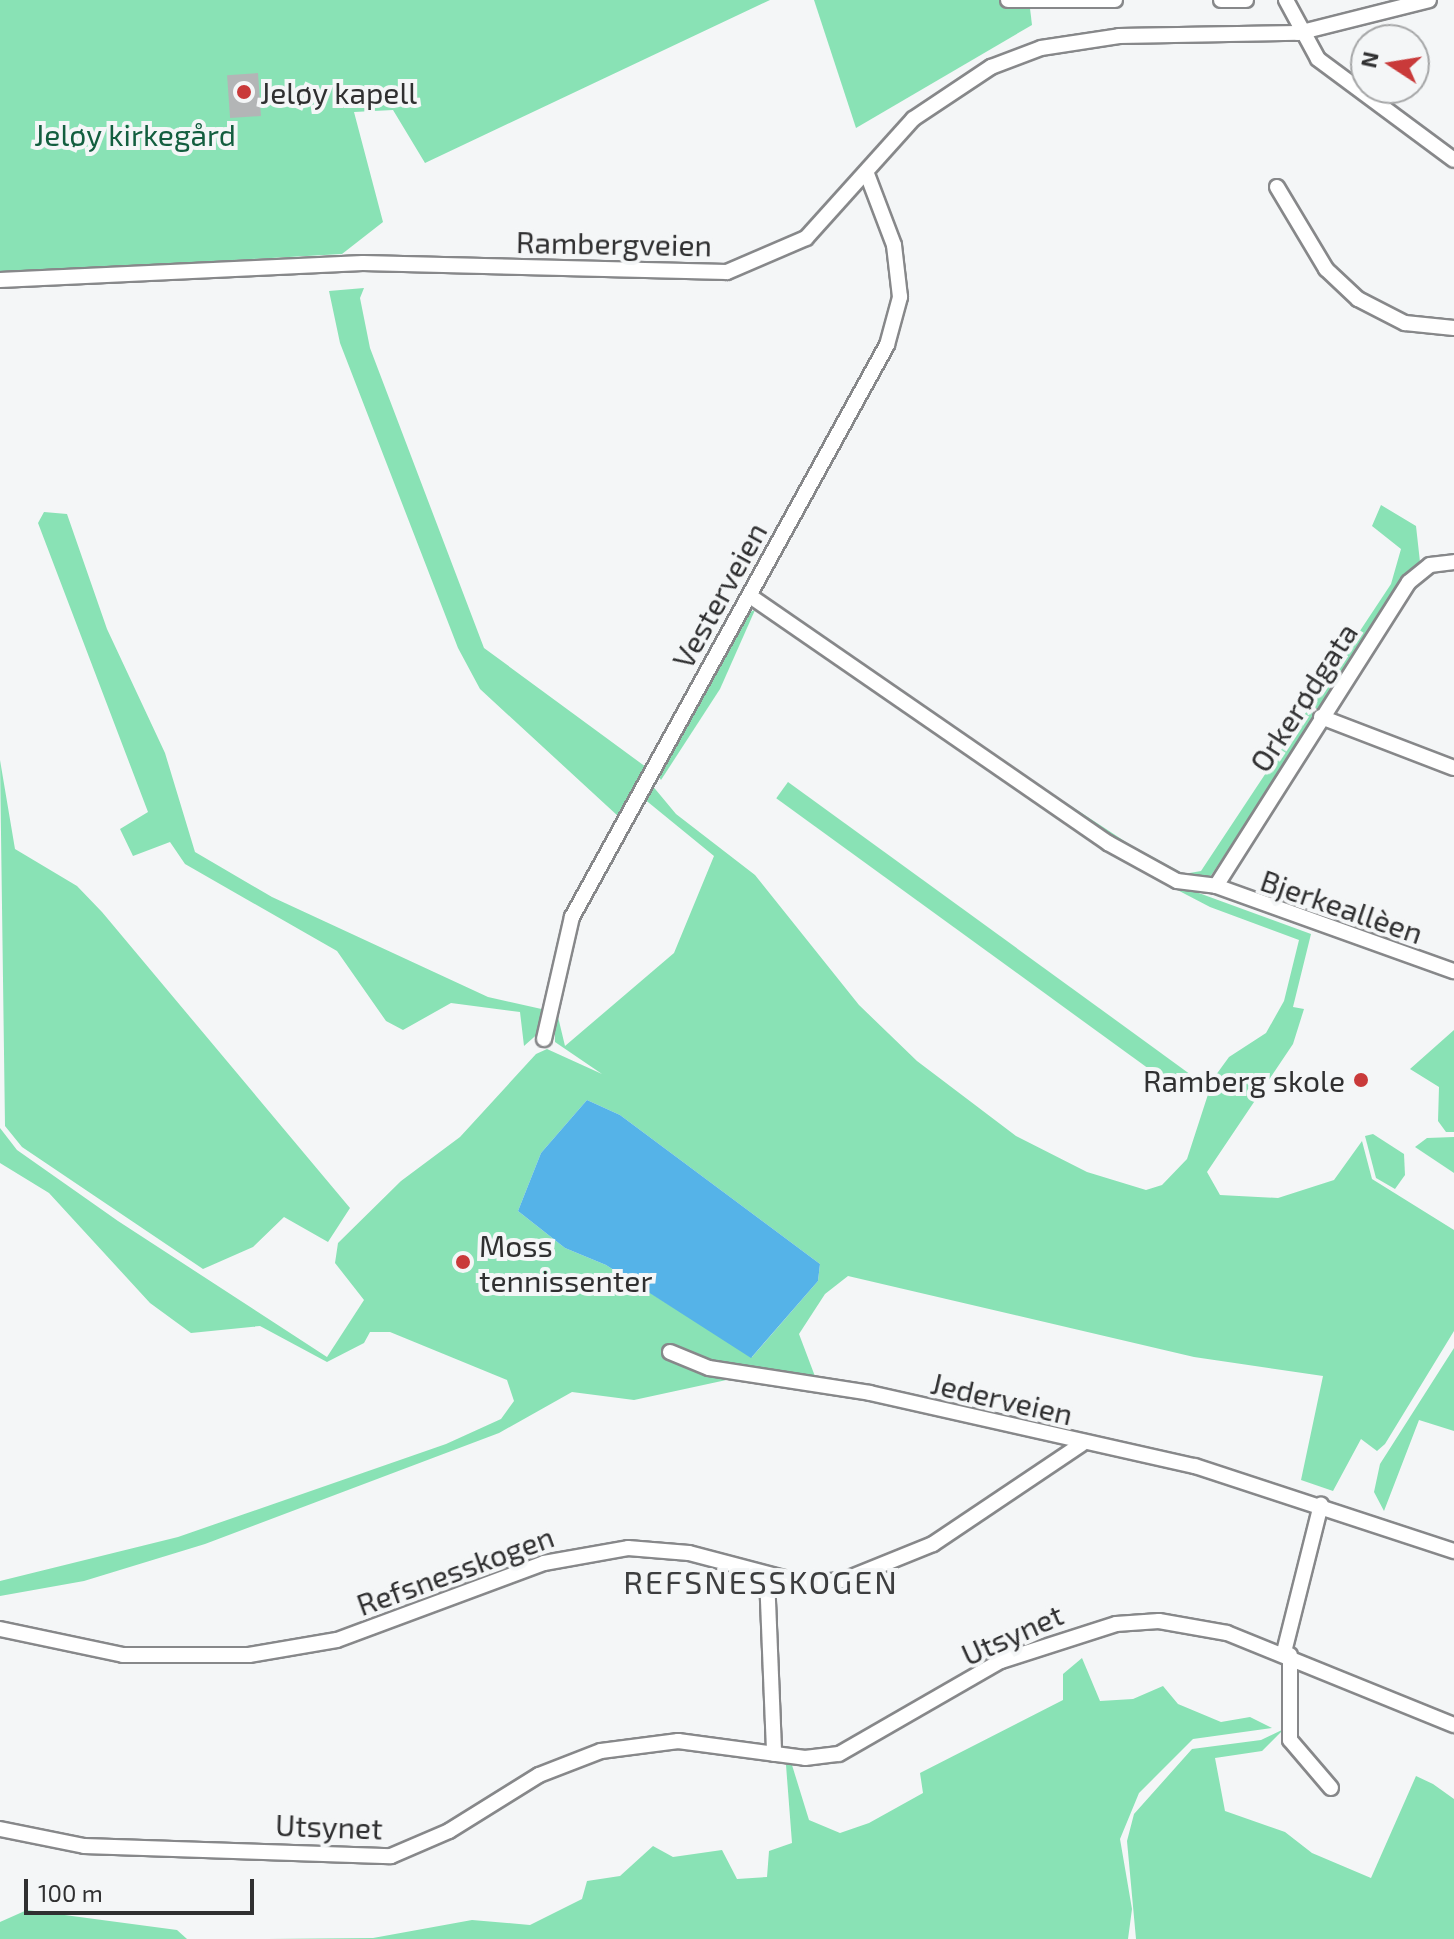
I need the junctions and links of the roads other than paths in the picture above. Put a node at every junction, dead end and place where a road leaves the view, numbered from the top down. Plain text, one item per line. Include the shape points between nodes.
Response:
1 (1008, 0) edge
2 (1115, 0) edge
3 (1221, 0) edge
4 (1246, 0) edge
5 (1286, 0) edge
6 (1429, 0) edge
7 (1298, 33) junction
8 (1454, 160) edge
9 (867, 174) junction
10 (1277, 187) dead end
11 (0, 280) edge
12 (1454, 328) edge
13 (1454, 562) edge
14 (750, 596) junction
15 (1321, 717) junction
16 (1454, 768) edge
17 (1216, 886) junction
18 (1454, 971) edge
19 (544, 1039) dead end
20 (670, 1352) dead end
21 (1082, 1444) junction
22 (1321, 1505) junction
23 (1454, 1551) edge
24 (767, 1576) junction
25 (0, 1629) edge
26 (1287, 1654) junction
27 (1454, 1725) edge
28 (774, 1754) junction
29 (1331, 1788) dead end
30 (0, 1829) edge

1 - 2 street
3 - 4 street
5 - 7 street
6 - 7 street, Rambergveien
7 - 8 street via 1325,65
7 - 9 street, Rambergveien via 1119,36 1041,48 942,97
9 - 11 street, Rambergveien via 806,238 769,259 712,274 363,263
9 - 14 street, Vesterveien via 894,245 898,313 853,412
10 - 12 street via 1326,269 1358,299 1405,323
13 - 15 street, Orkerødgata via 1416,573
14 - 17 street, Bjerkeallèen via 1108,843 1177,881
14 - 19 street, Vesterveien via 566,930
15 - 16 street
15 - 17 street, Orkerødgata
17 - 18 street, Bjerkeallèen
20 - 21 street, Jederveien via 709,1368 870,1393
21 - 22 street, Jederveien via 1195,1466
21 - 24 street, Refsnesskogen via 900,1560 828,1582
22 - 23 street, Jederveien
22 - 26 street via 1302,1569
24 - 25 street, Refsnesskogen via 674,1550 584,1553 391,1624 249,1655 123,1655
24 - 28 street
26 - 27 street, Utsynet
26 - 28 street, Utsynet via 1202,1626 1116,1624 1001,1661 839,1754
26 - 29 street via 1290,1740
28 - 30 street, Utsynet via 678,1741 601,1751 539,1775 434,1839 376,1858 192,1844 84,1846

